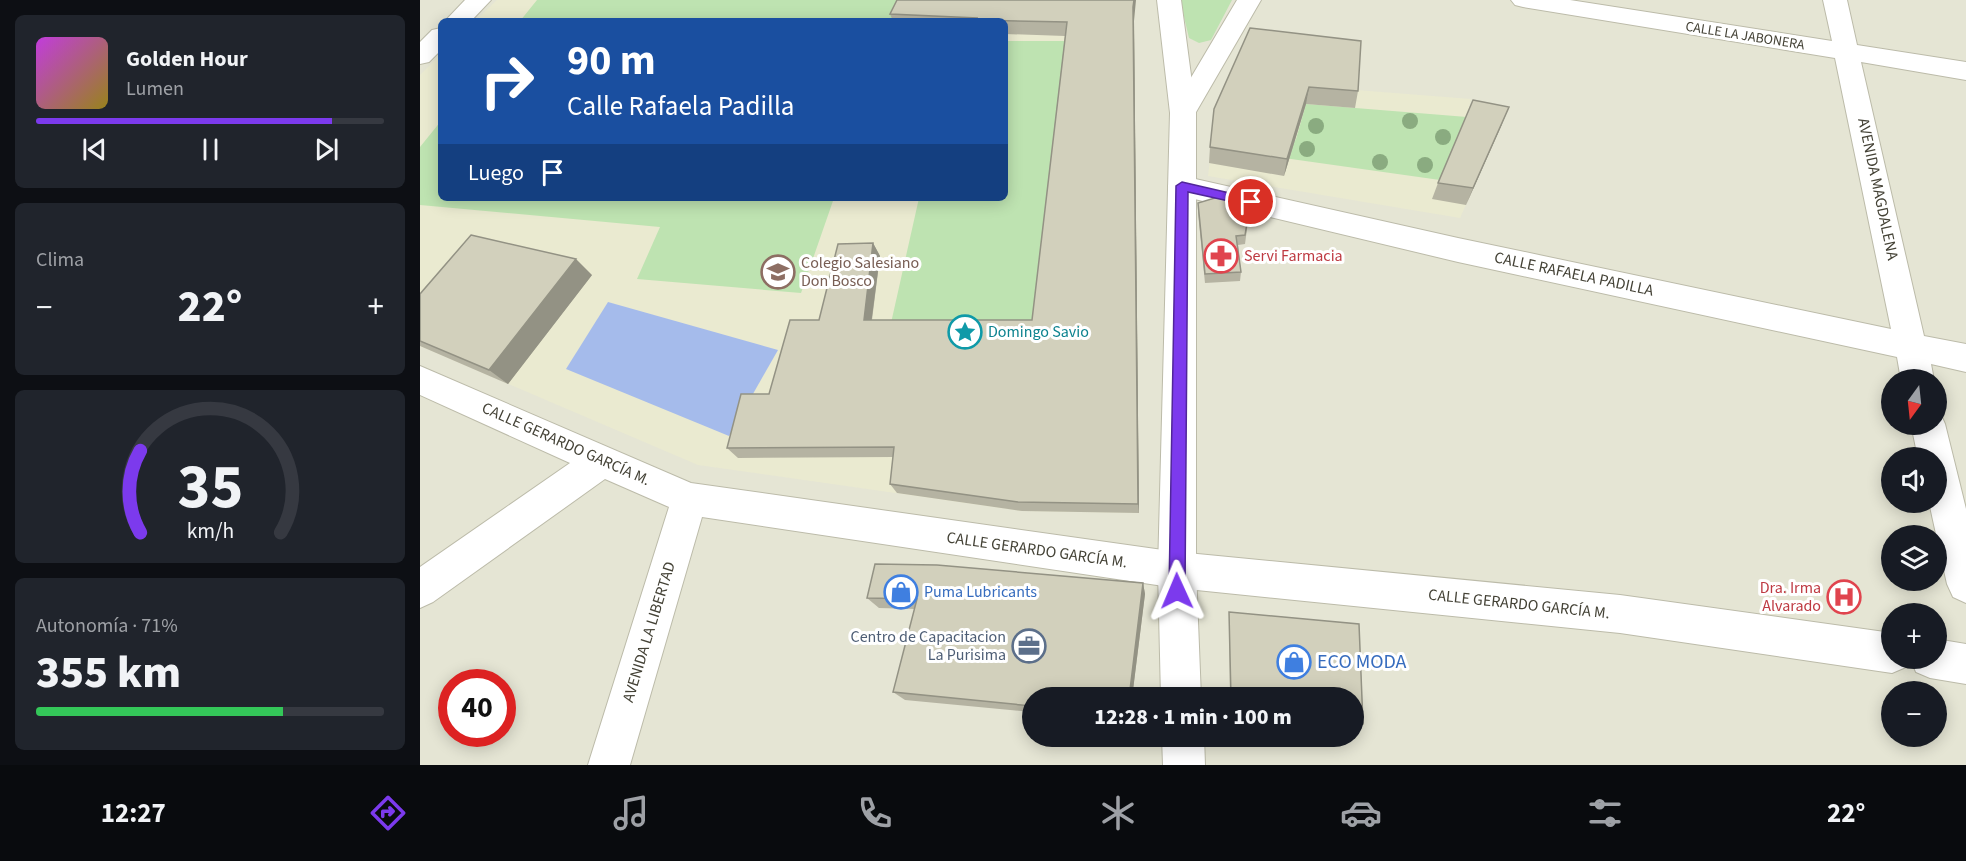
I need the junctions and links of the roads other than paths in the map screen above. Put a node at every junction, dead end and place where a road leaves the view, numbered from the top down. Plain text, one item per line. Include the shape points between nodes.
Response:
1 (479, 0) edge
2 (1169, 0) edge
3 (1250, 0) edge
4 (1523, 0) edge
5 (1834, 0) edge
6 (460, 18) edge
7 (438, 39) edge
8 (1848, 53) junction
9 (420, 56) edge
10 (1966, 71) edge
11 (1182, 113) junction
12 (1182, 186) junction
13 (1912, 346) junction
14 (1966, 358) edge
15 (1916, 369) edge
16 (420, 380) edge
17 (603, 460) junction
18 (689, 500) junction
19 (1947, 504) edge
20 (1177, 570) junction
21 (1966, 584) edge
22 (420, 588) edge
23 (1881, 651) edge
24 (1947, 661) edge
25 (1966, 664) edge
26 (1181, 687) edge
27 (1183, 747) edge
28 (609, 765) edge
29 (1184, 765) edge

1 - 6 street
2 - 11 street
3 - 11 street
4 - 8 street, CALLE LA JABONERA
5 - 8 street, AVENIDA MAGDALENA
7 - 9 street
8 - 10 street, CALLE LA JABONERA
8 - 13 street, AVENIDA MAGDALENA
11 - 12 street
12 - 13 street, CALLE RAFAELA PADILLA via 1458,250
12 - 20 street
13 - 14 street, CALLE RAFAELA PADILLA
13 - 15 street, AVENIDA MAGDALENA
16 - 17 street, CALLE GERARDO GARCÍA M.
17 - 18 street, CALLE GERARDO GARCÍA M.
17 - 22 street
18 - 20 street, CALLE GERARDO GARCÍA M.
18 - 28 street, AVENIDA LA LIBERTAD
19 - 21 street
20 - 23 street, CALLE GERARDO GARCÍA M. via 1620,614
20 - 26 street
24 - 25 street
27 - 29 street

